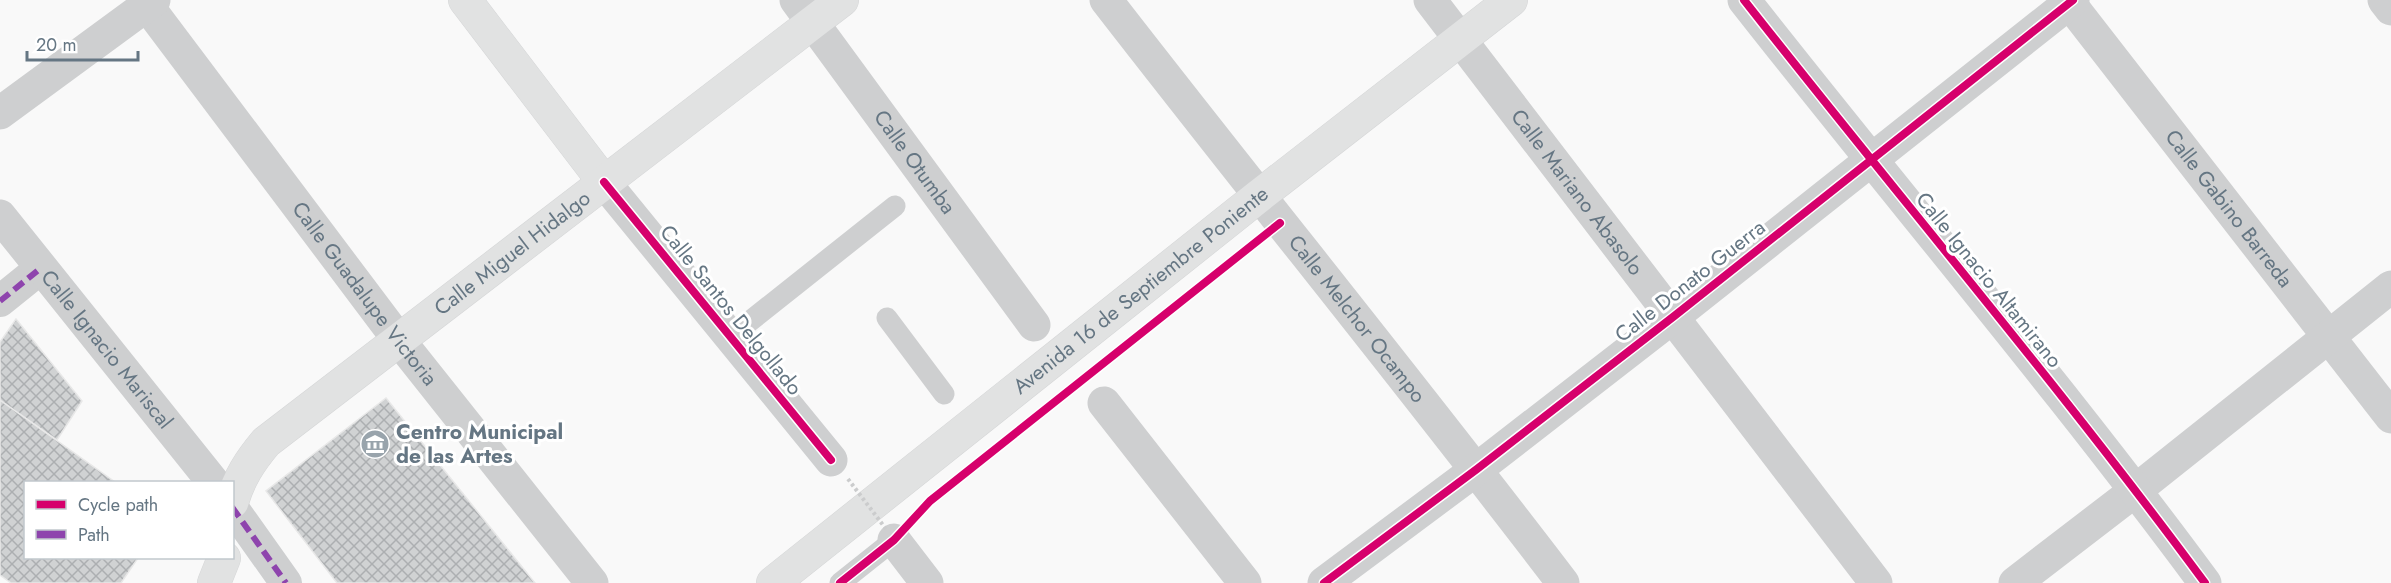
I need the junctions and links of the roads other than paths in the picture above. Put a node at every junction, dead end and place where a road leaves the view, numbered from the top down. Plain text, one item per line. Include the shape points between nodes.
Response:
1 (465, 0) edge
2 (842, 0) edge
3 (1106, 0) edge
4 (1430, 0) edge
5 (1510, 0) edge
6 (1744, 0) edge
7 (2384, 0) edge
8 (2070, 1) edge
9 (148, 2) edge
10 (2391, 9) edge
11 (805, 11) edge
12 (1461, 40) junction
13 (0, 113) edge
14 (1871, 162) junction
15 (604, 182) junction
16 (1259, 196) junction
17 (895, 206) dead end
18 (0, 216) edge
19 (41, 268) junction
20 (2391, 288) edge
21 (0, 301) edge
22 (1673, 317) junction
23 (887, 318) dead end
24 (1034, 325) dead end
25 (2330, 336) junction
26 (730, 337) junction
27 (398, 339) junction
28 (944, 394) dead end
29 (1104, 403) dead end
30 (2391, 417) edge
31 (839, 469) road end
32 (1477, 470) junction
33 (211, 481) edge
34 (2136, 490) junction
35 (234, 497) edge
36 (234, 508) edge
37 (890, 534) joint
38 (224, 559) edge
39 (214, 583) edge
40 (286, 583) edge
41 (592, 583) edge
42 (773, 583) edge
43 (840, 583) edge
44 (927, 583) edge
45 (1245, 583) edge
46 (1324, 583) edge
47 (1563, 583) edge
48 (1876, 583) edge
49 (2015, 583) edge
50 (2205, 583) edge

1 - 15 main road, Calle Santos Delgollado
2 - 11 main road, Calle Miguel Hidalgo
3 - 16 street, Calle Melchor Ocampo
4 - 12 street, Calle Mariano Abasolo
5 - 12 main road, Avenida 16 de Septiembre Poniente
6 - 14 street, Calle Ignacio Altamirano
7 - 10 street
8 - 14 street, Calle Donato Guerra
8 - 25 street, Calle Gabino Barreda
9 - 13 street
9 - 27 street, Calle Guadalupe Victoria
11 - 15 main road, Calle Miguel Hidalgo
11 - 24 street, Calle Otumba
12 - 16 main road, Avenida 16 de Septiembre Poniente
12 - 22 street, Calle Mariano Abasolo
14 - 22 street, Calle Donato Guerra
14 - 34 street, Calle Ignacio Altamirano
15 - 26 street, Calle Santos Delgollado
15 - 27 main road, Calle Miguel Hidalgo
16 - 32 street, Calle Melchor Ocampo
16 - 42 main road, Avenida 16 de Septiembre Poniente
17 - 26 lane
18 - 19 street, Calle Ignacio Mariscal
19 - 21 street
19 - 33 street, Calle Ignacio Mariscal
20 - 25 street
22 - 32 street, Calle Donato Guerra
22 - 48 street, Calle Mariano Abasolo
23 - 28 lane
25 - 30 street, Calle Gabino Barreda
25 - 34 street
26 - 31 street, Calle Santos Delgollado
27 - 35 main road, Calle Miguel Hidalgo via 266,442 248,464
27 - 41 street, Calle Guadalupe Victoria
29 - 45 street
32 - 46 street, Calle Donato Guerra
32 - 47 street, Calle Melchor Ocampo
34 - 49 street
34 - 50 street, Calle Ignacio Altamirano
36 - 40 street
37 - 43 lane
37 - 44 street
38 - 39 main road

